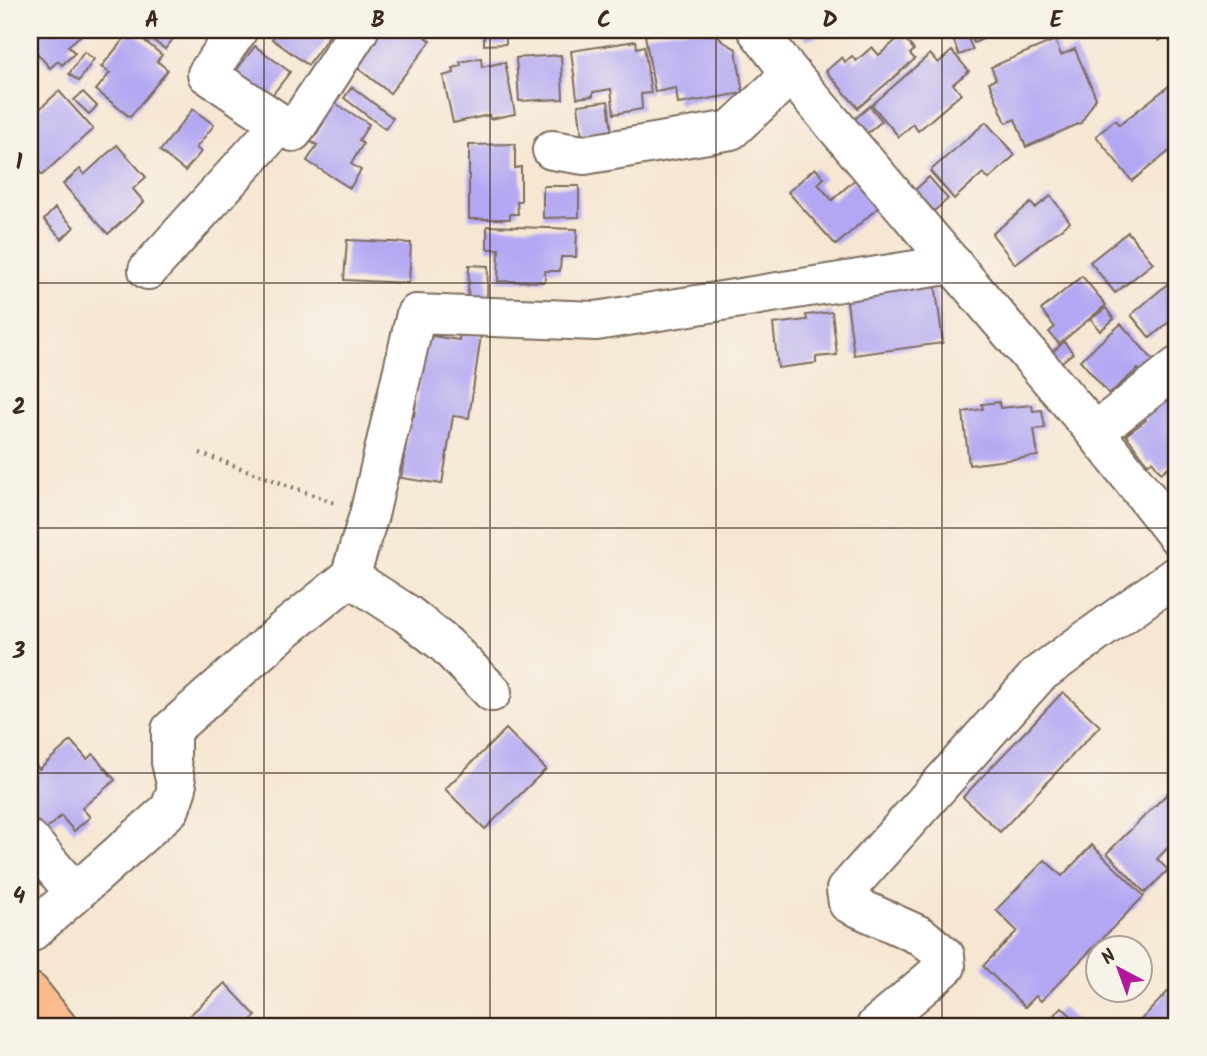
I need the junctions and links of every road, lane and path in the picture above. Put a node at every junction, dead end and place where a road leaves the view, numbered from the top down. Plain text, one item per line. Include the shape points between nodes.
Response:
1 (238, 30) edge
2 (359, 30) edge
3 (757, 30) edge
4 (791, 74) junction
5 (280, 124) junction
6 (552, 150) dead end
7 (953, 264) junction
8 (148, 270) dead end
9 (1177, 367) edge
10 (1095, 432) junction
11 (200, 453) dead end
12 (369, 515) junction
13 (1177, 536) edge
14 (1177, 575) edge
15 (349, 578) junction
16 (492, 692) dead end
17 (30, 840) edge
18 (75, 893) junction
19 (30, 933) edge
20 (30, 992) edge
21 (57, 1026) edge
22 (876, 1026) edge

1 - 5 street via 207,74
2 - 5 street via 293,132
3 - 4 street
4 - 6 street via 731,130 584,155
4 - 7 street
5 - 8 street
7 - 10 street
7 - 12 street via 596,321 416,314
9 - 10 street
10 - 13 street
11 - 12 path
12 - 15 street
14 - 22 street via 1039,674 846,890 848,903 921,936 945,956 946,966
15 - 16 street via 446,645
15 - 18 street via 171,730 177,788 170,809
17 - 18 street
18 - 19 street
20 - 21 main road

